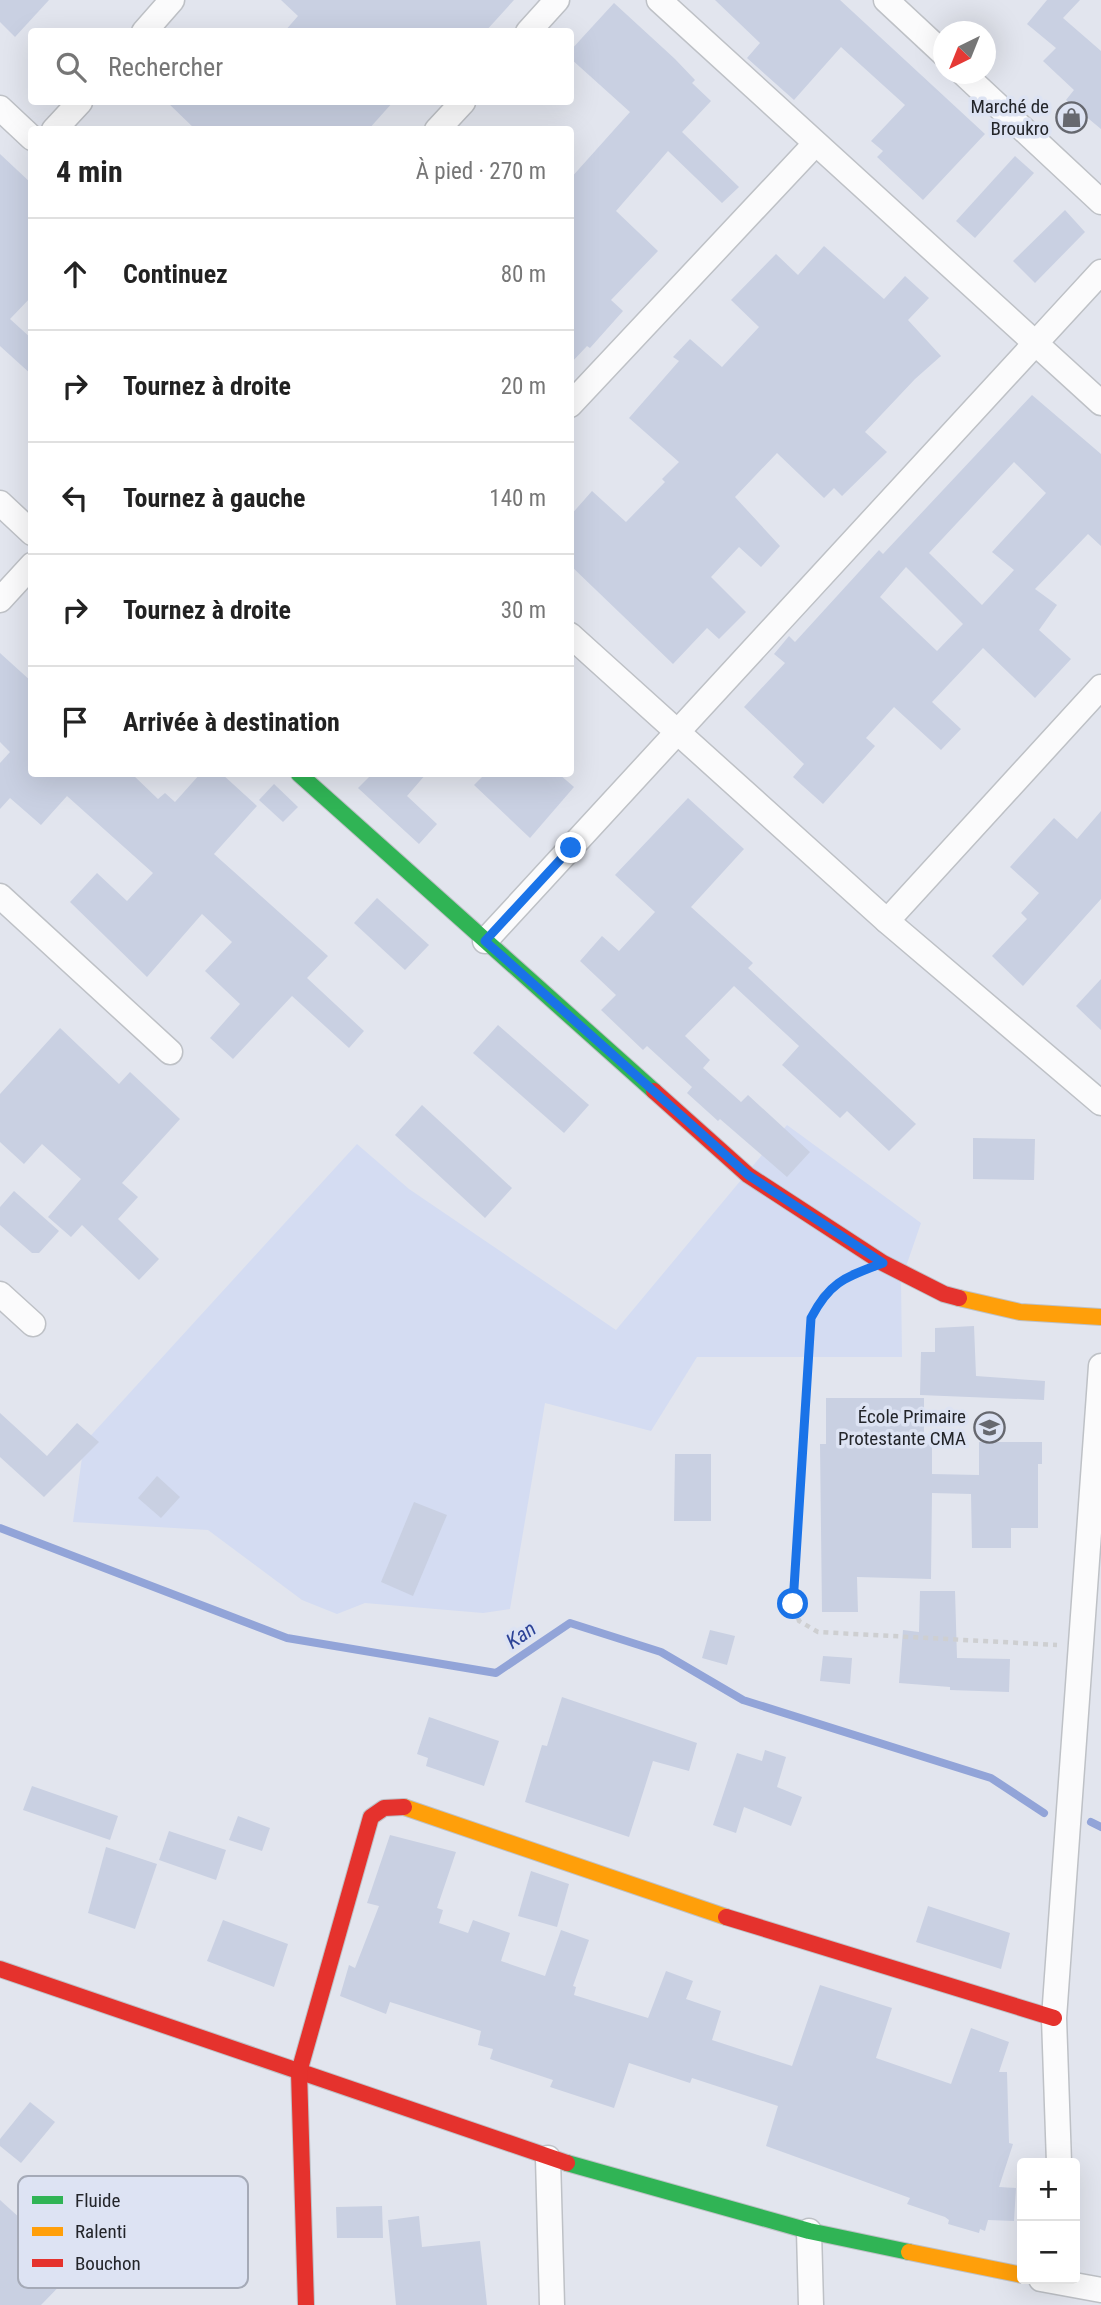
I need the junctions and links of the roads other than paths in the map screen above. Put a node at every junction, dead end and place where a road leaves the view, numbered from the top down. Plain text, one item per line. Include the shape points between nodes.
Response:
1 (172, 0) edge
2 (557, 0) edge
3 (659, 0) edge
4 (886, 0) edge
5 (148, 28) edge
6 (532, 28) edge
7 (933, 45) edge
8 (975, 84) edge
9 (77, 105) edge
10 (460, 105) edge
11 (0, 107) edge
12 (58, 126) edge
13 (441, 126) edge
14 (28, 134) edge
15 (815, 144) junction
16 (1101, 202) edge
17 (1101, 272) edge
18 (1035, 341) junction
19 (574, 401) edge
20 (1101, 403) edge
21 (0, 503) edge
22 (28, 529) edge
23 (28, 569) edge
24 (0, 600) edge
25 (574, 639) edge
26 (1101, 687) edge
27 (677, 733) junction
28 (302, 777) edge
29 (0, 896) edge
30 (887, 921) junction
31 (485, 941) junction
32 (170, 1052) dead end
33 (1101, 1103) edge
34 (0, 1294) edge
35 (1101, 1317) edge
36 (33, 1324) dead end
37 (1101, 1366) edge
38 (0, 1969) edge
39 (1054, 2018) junction
40 (299, 2072) junction
41 (548, 2158) junction
42 (1059, 2158) edge
43 (809, 2231) junction
44 (1017, 2274) edge
45 (1057, 2286) edge
46 (1101, 2290) edge
47 (306, 2305) edge
48 (552, 2305) edge
49 (811, 2305) edge

1 - 5 street
2 - 6 street
3 - 15 street
4 - 7 street
8 - 16 street
9 - 12 street
10 - 13 street
11 - 14 street
15 - 18 street
15 - 19 street
17 - 18 street
18 - 20 street
18 - 27 street
21 - 22 street
23 - 24 street
25 - 27 street
26 - 30 street
27 - 30 street
27 - 31 street
28 - 31 street
29 - 32 street
30 - 33 street
31 - 35 street via 748,1175 883,1263 944,1294 1020,1312
34 - 36 street
37 - 39 street
38 - 40 street
39 - 40 street via 718,1915 401,1806 384,1808 371,1817
39 - 42 street
40 - 41 street
40 - 47 street
41 - 43 street
41 - 48 street
43 - 44 street
43 - 49 street
45 - 46 street

